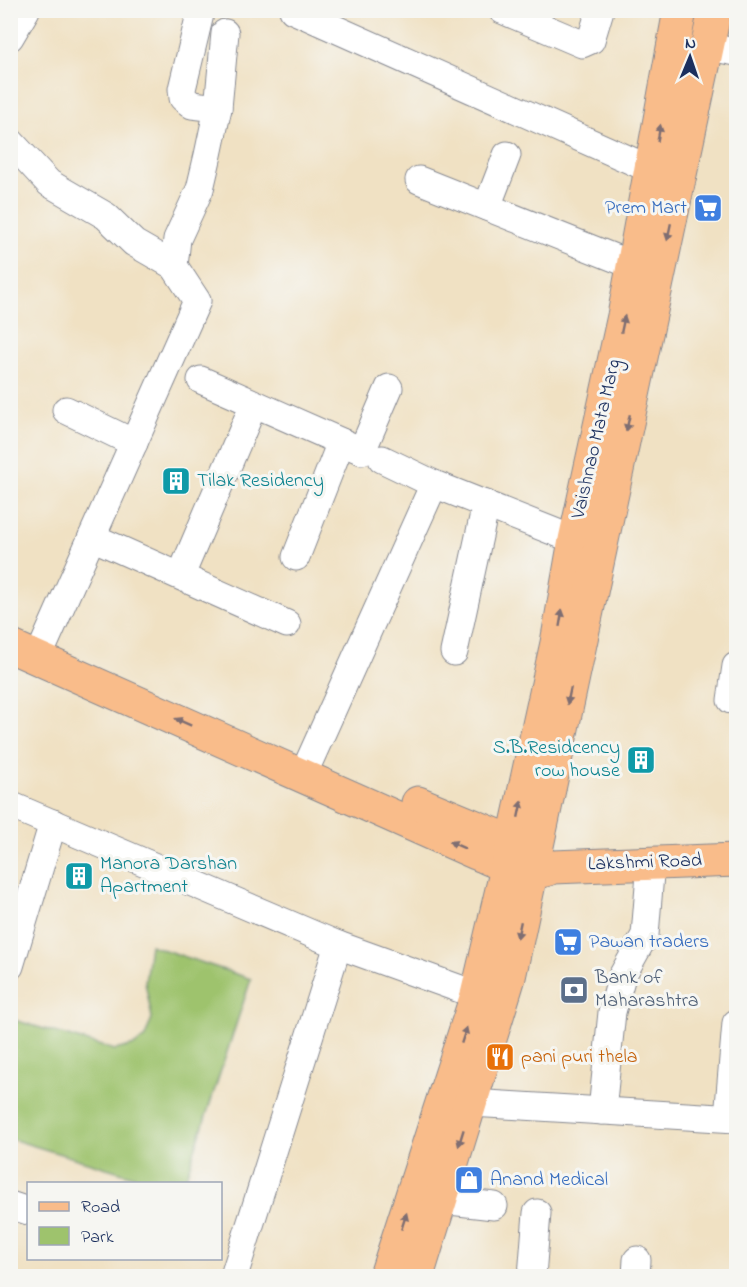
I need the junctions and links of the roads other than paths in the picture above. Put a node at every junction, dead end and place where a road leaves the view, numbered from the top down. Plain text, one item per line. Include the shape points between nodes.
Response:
1 (26, 10) edge
2 (201, 10) edge
3 (293, 10) edge
4 (502, 10) edge
5 (600, 10) edge
6 (680, 10) edge
7 (715, 10) edge
8 (225, 33) dead end
9 (10, 37) edge
10 (722, 49) edge
11 (218, 108) junction
12 (10, 141) edge
13 (507, 154) dead end
14 (666, 176) junction
15 (419, 180) dead end
16 (487, 207) junction
17 (632, 265) junction
18 (174, 266) junction
19 (201, 380) dead end
20 (389, 388) dead end
21 (254, 404) junction
22 (66, 410) dead end
23 (341, 442) junction
24 (134, 443) junction
25 (382, 459) dead end
26 (434, 484) junction
27 (486, 504) junction
28 (92, 537) junction
29 (575, 540) junction
30 (296, 557) dead end
31 (181, 575) junction
32 (10, 622) edge
33 (287, 624) dead end
34 (32, 647) edge
35 (454, 652) dead end
36 (736, 666) edge
37 (731, 700) dead end
38 (307, 766) junction
39 (10, 805) edge
40 (53, 823) junction
41 (528, 860) junction
42 (736, 860) edge
43 (651, 862) junction
44 (338, 945) junction
45 (10, 966) edge
46 (477, 995) junction
47 (736, 1023) edge
48 (471, 1103) junction
49 (602, 1111) junction
50 (732, 1119) edge
51 (441, 1200) junction
52 (10, 1205) edge
53 (494, 1206) dead end
54 (27, 1211) edge
55 (537, 1213) dead end
56 (234, 1276) edge
57 (386, 1276) edge
58 (417, 1276) edge
59 (532, 1276) edge

1 - 9 street
2 - 11 street via 183,98 192,105
3 - 14 street
4 - 5 street via 582,44 591,40 597,29
14 -> 6 main road, Vaishnao Mata Marg
7 - 10 main road, Vaishnao Mata Marg
8 - 11 street
10 - 14 main road, Vaishnao Mata Marg
11 - 18 street via 200,189 177,239
12 - 18 street via 49,183 106,216 134,243
13 - 16 street
14 - 17 main road, Vaishnao Mata Marg
14 -> 41 main road, Vaishnao Mata Marg
15 - 16 street
16 - 17 street
29 -> 17 main road, Vaishnao Mata Marg
18 - 24 street via 197,301
19 - 21 street
20 - 23 street via 362,451
21 - 23 street
21 - 31 street
22 - 24 street
23 - 30 street
24 - 28 street
25 - 26 street
26 - 27 street
26 - 38 street
27 - 29 street
27 - 35 street
28 - 31 street
28 - 34 street
41 -> 29 main road, Vaishnao Mata Marg via 556,642
31 - 33 street
32 - 34 main road
34 - 38 main road
36 - 37 street
38 - 41 main road
39 - 40 street
40 - 44 street
40 - 45 street
41 - 43 main road, Lakshmi Road
41 - 46 main road
41 -> 48 main road via 509,977
42 - 43 main road, Lakshmi Road
43 - 49 street via 645,935 622,976 612,1012
44 - 46 street
44 - 56 street
57 -> 46 main road
47 - 50 street
48 - 49 street
48 -> 51 main road
49 - 50 street
51 - 53 street
51 - 58 main road
52 - 54 street
55 - 59 street

